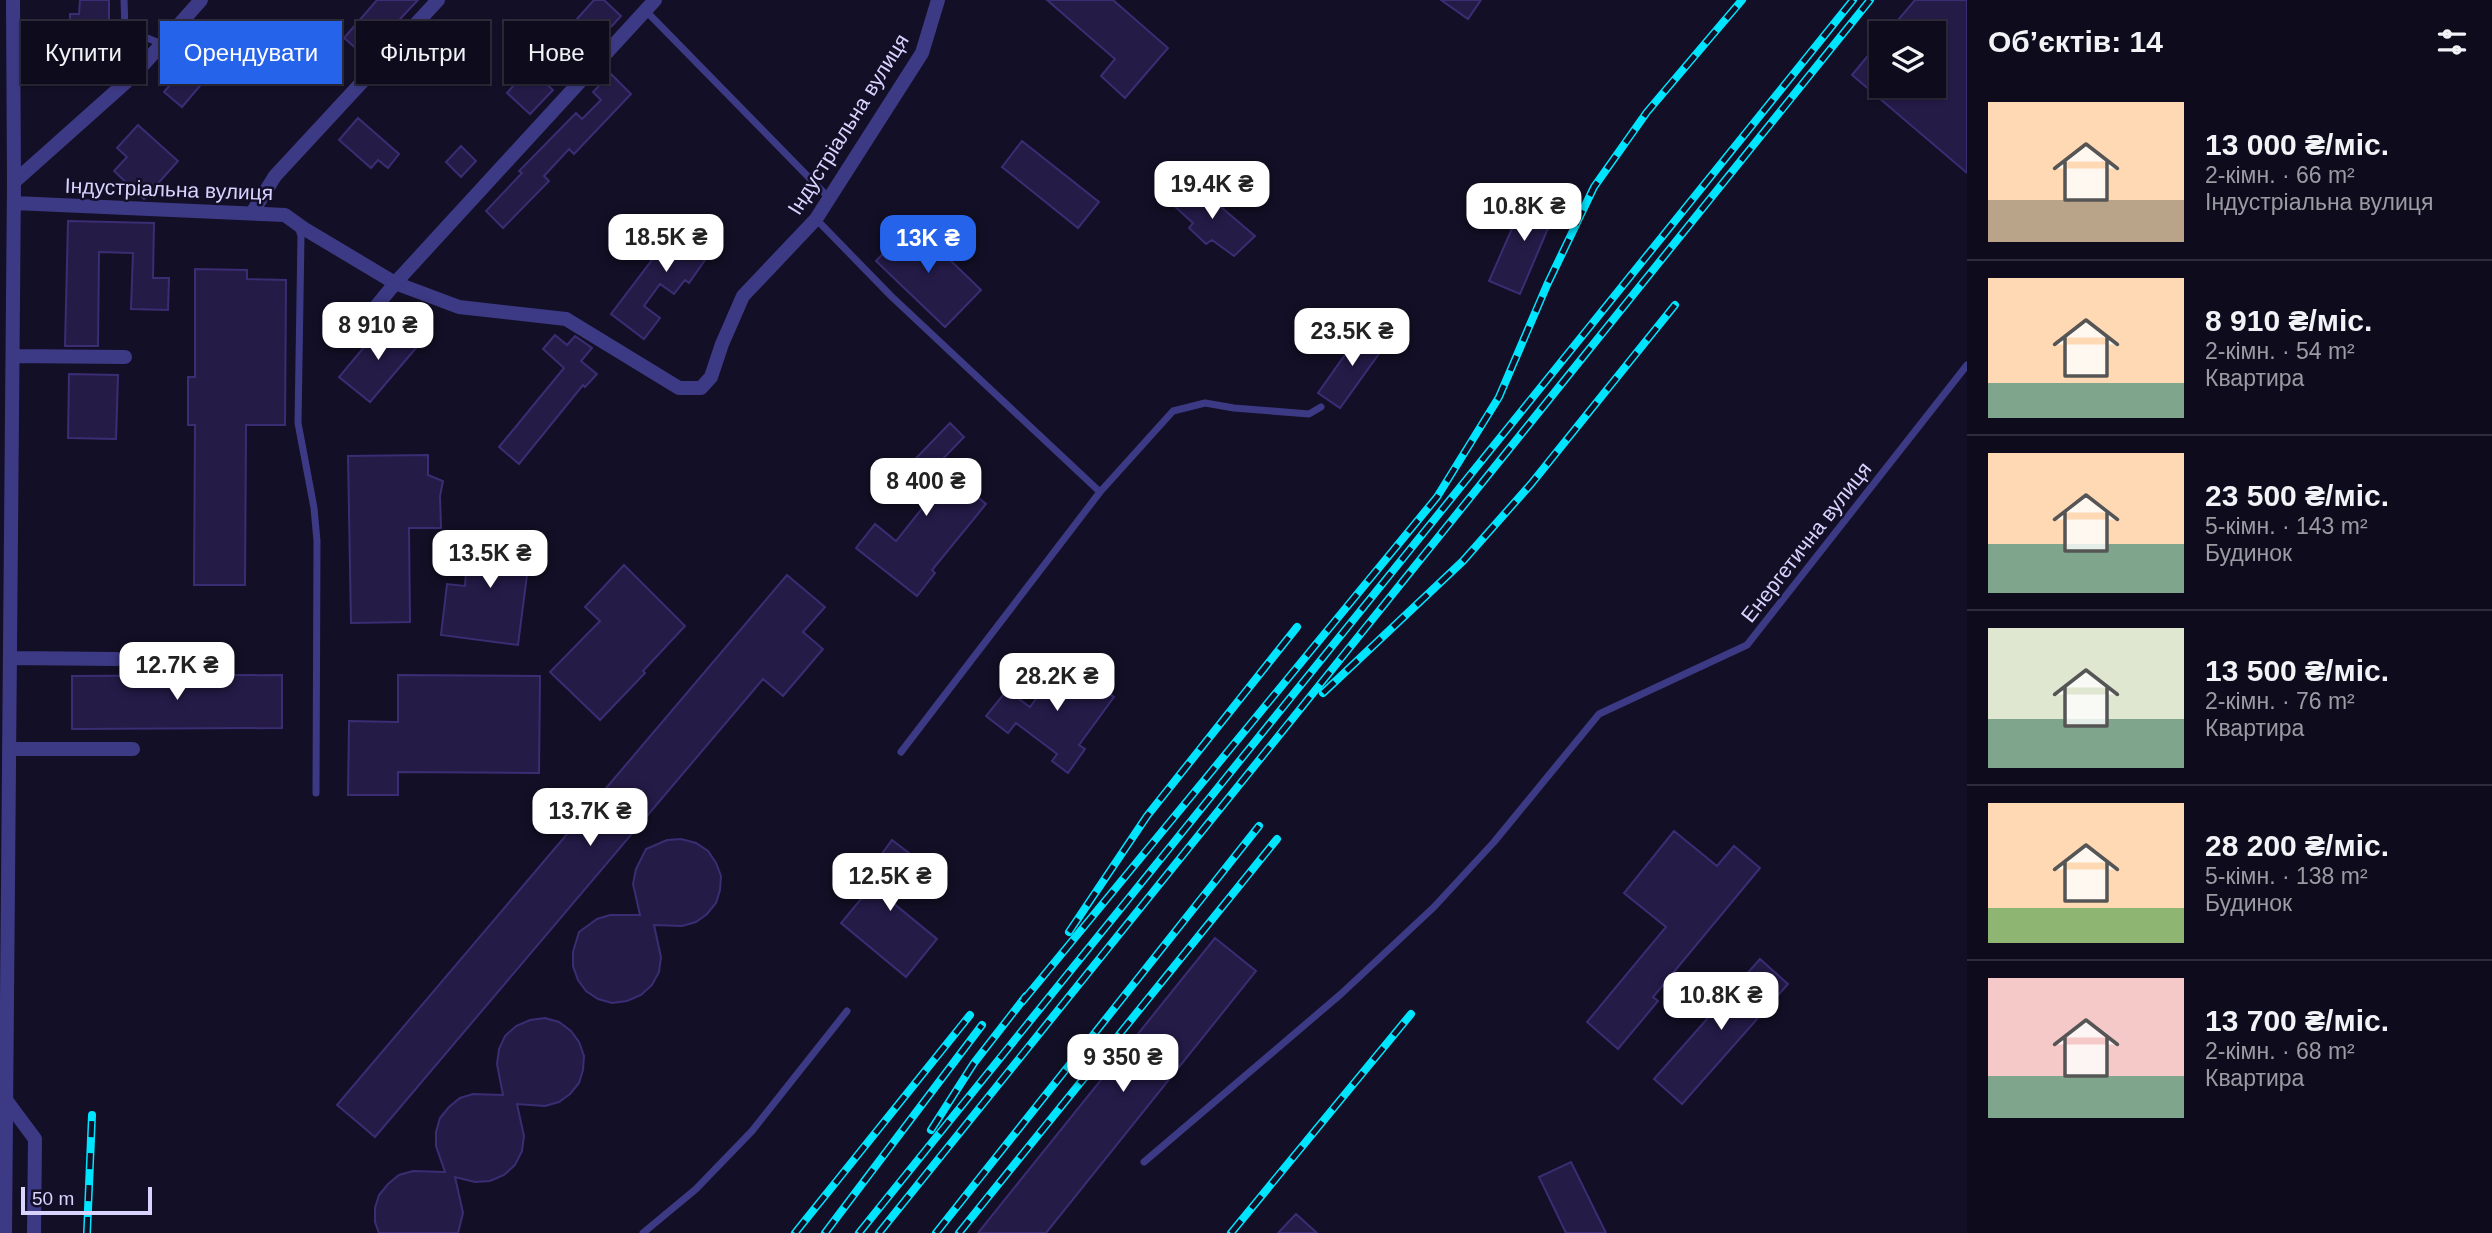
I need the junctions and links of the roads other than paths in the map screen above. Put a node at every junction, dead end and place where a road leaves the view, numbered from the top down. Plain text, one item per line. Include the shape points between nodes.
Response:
1 (13, 0) edge
2 (124, 0) edge
3 (201, 0) edge
4 (438, 0) edge
5 (938, 0) edge
6 (650, 5) edge
7 (182, 21) edge
8 (160, 43) edge
9 (160, 46) edge
10 (7, 82) edge
11 (14, 182) junction
12 (829, 198) junction
13 (14, 203) junction
14 (251, 213) junction
15 (816, 219) junction
16 (296, 223) junction
17 (7, 261) edge
18 (395, 283) junction
19 (360, 326) dead end
20 (13, 356) junction
21 (125, 357) dead end
22 (1967, 365) edge
23 (1321, 407) dead end
24 (1100, 492) junction
25 (10, 658) junction
26 (117, 659) dead end
27 (9, 749) junction
28 (133, 749) dead end
29 (901, 752) dead end
30 (316, 793) dead end
31 (847, 1011) dead end
32 (6, 1100) junction
33 (1144, 1162) dead end
34 (5, 1233) edge
35 (34, 1233) edge
36 (643, 1233) edge

1 - 10 street
2 - 8 lane via 125,29
3 - 7 street
4 - 14 street via 275,176
5 - 12 street, Індустріальна вулиця via 922,53
6 - 12 lane
6 - 18 street
9 - 11 street
10 - 11 street
11 - 13 street
12 - 15 street, Індустріальна вулиця
13 - 14 street, Індустріальна вулиця
13 - 17 street
14 - 16 street, Індустріальна вулиця via 285,215
15 - 18 street, Індустріальна вулиця via 743,296 711,377 701,388 679,388 566,320 459,307
15 - 24 lane via 891,296
16 - 18 street, Індустріальна вулиця
16 - 30 lane via 301,236 298,423 317,541
17 - 20 street
18 - 19 street
20 - 21 street
20 - 25 street
22 - 33 lane, Енергетична вулиця via 1747,645 1600,714 1434,907 1341,994
23 - 24 lane via 1309,414 1205,402 1173,411
24 - 29 lane
25 - 26 street
25 - 27 street
27 - 28 street
27 - 32 street
31 - 36 lane via 752,1131 696,1189
32 - 34 street
32 - 35 street via 36,1139

